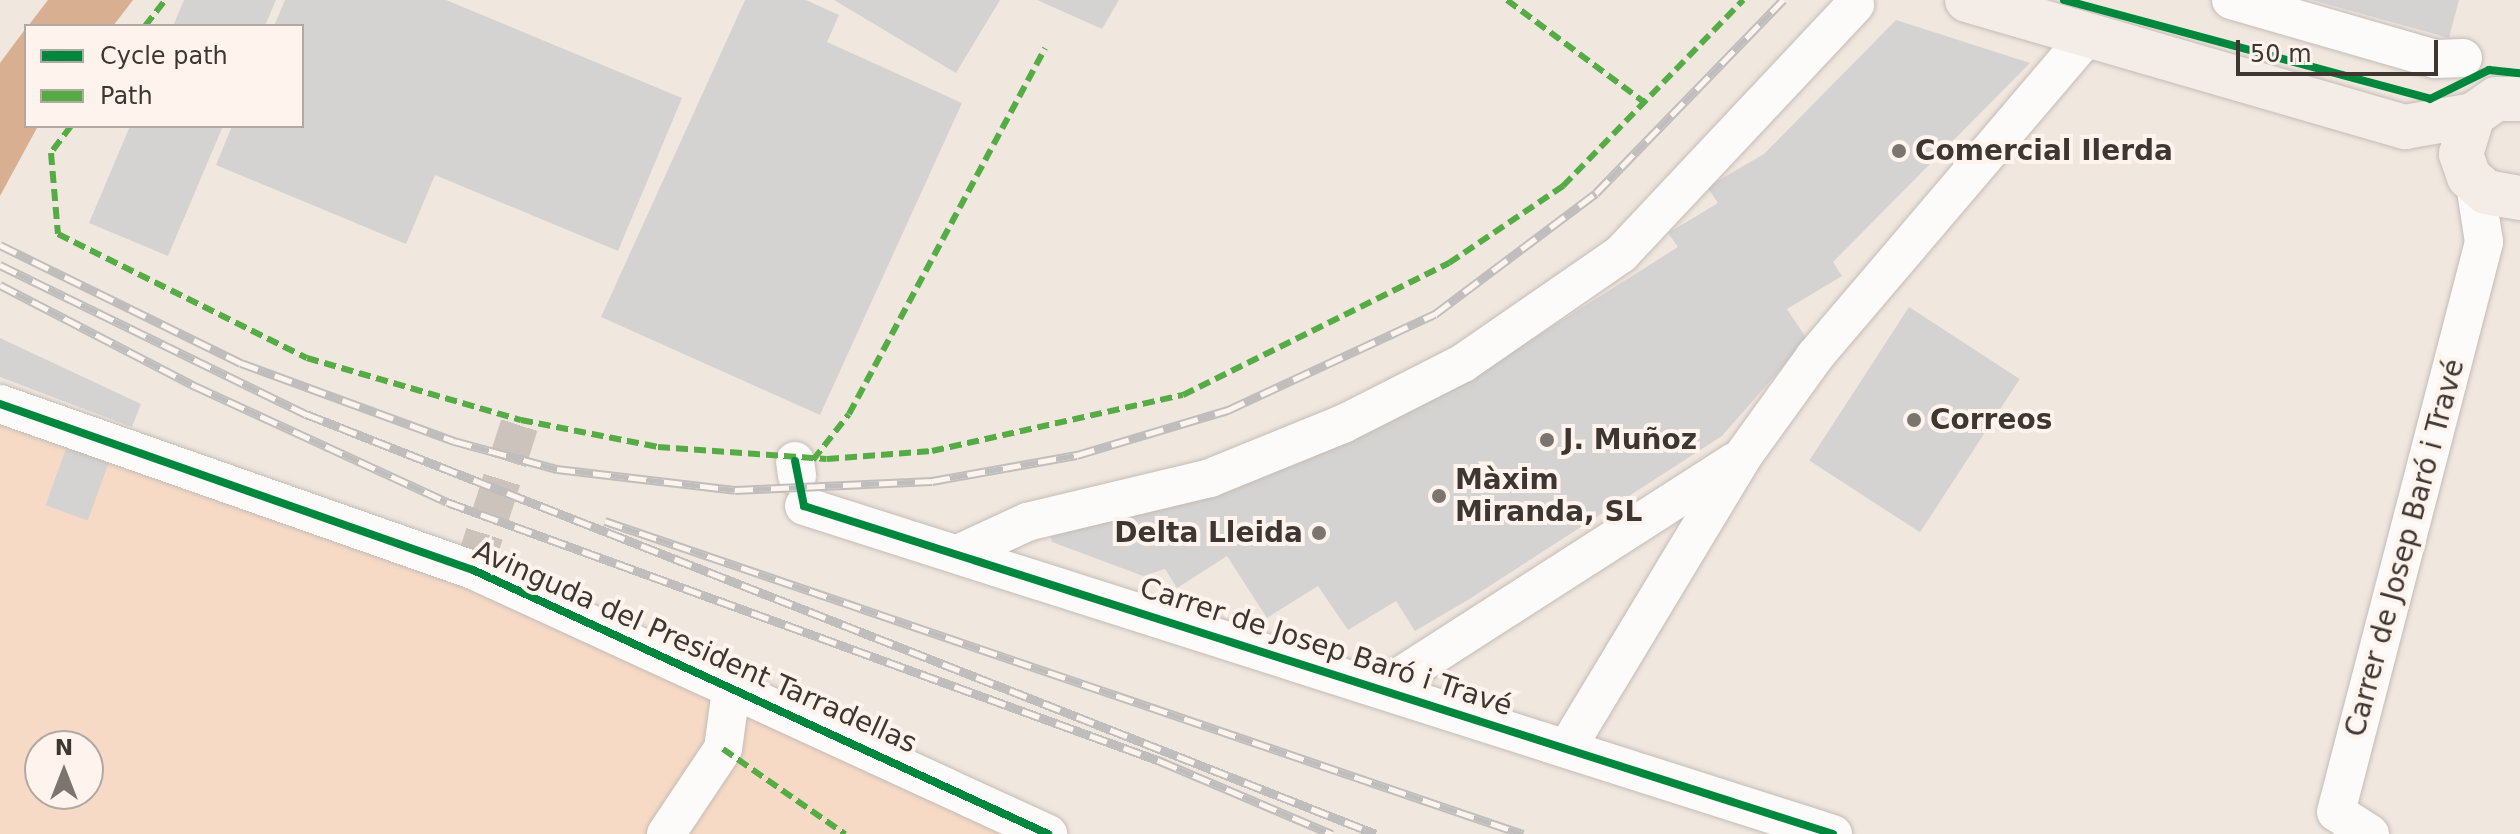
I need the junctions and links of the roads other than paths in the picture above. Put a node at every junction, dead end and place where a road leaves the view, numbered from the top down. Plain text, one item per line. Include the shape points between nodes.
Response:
1 (1967, 0) edge
2 (2231, 0) edge
3 (1855, 5) dead end
4 (2085, 39) junction
5 (2463, 58) dead end
6 (2502, 97) edge
7 (2405, 127) junction
8 (2470, 176) junction
9 (2520, 201) edge
10 (2484, 242) junction
11 (0, 404) edge
12 (1743, 456) junction
13 (799, 481) dead end
14 (960, 553) junction
15 (732, 683) junction
16 (1382, 688) junction
17 (1567, 748) junction
18 (666, 834) edge
19 (1048, 834) edge
20 (1833, 834) edge
21 (2370, 834) edge

1 - 4 main road
2 - 5 street via 2435,59
3 - 14 street via 1621,254 1463,363 1343,424 1210,478 1027,522
4 - 7 main road
4 - 12 street via 1815,356
6 - 7 main road
6 - 8 main road via 2461,140
7 - 8 main road
8 - 9 main road via 2498,197
8 - 10 street, Carrer de Josep Baró i Travé
9 - 10 street, Carrer de Josep Baró i Travé
10 - 21 street, Carrer de Josep Baró i Travé via 2336,812
11 - 15 street, Avinguda del President Tarradellas via 473,570
12 - 16 street
12 - 17 street
13 - 14 street, Carrer de Josep Baró i Travé
14 - 16 street, Carrer de Josep Baró i Travé
15 - 18 street via 723,749
15 - 19 street, Avinguda del President Tarradellas
16 - 17 street, Carrer de Josep Baró i Travé
17 - 20 street, Carrer de Josep Baró i Travé

